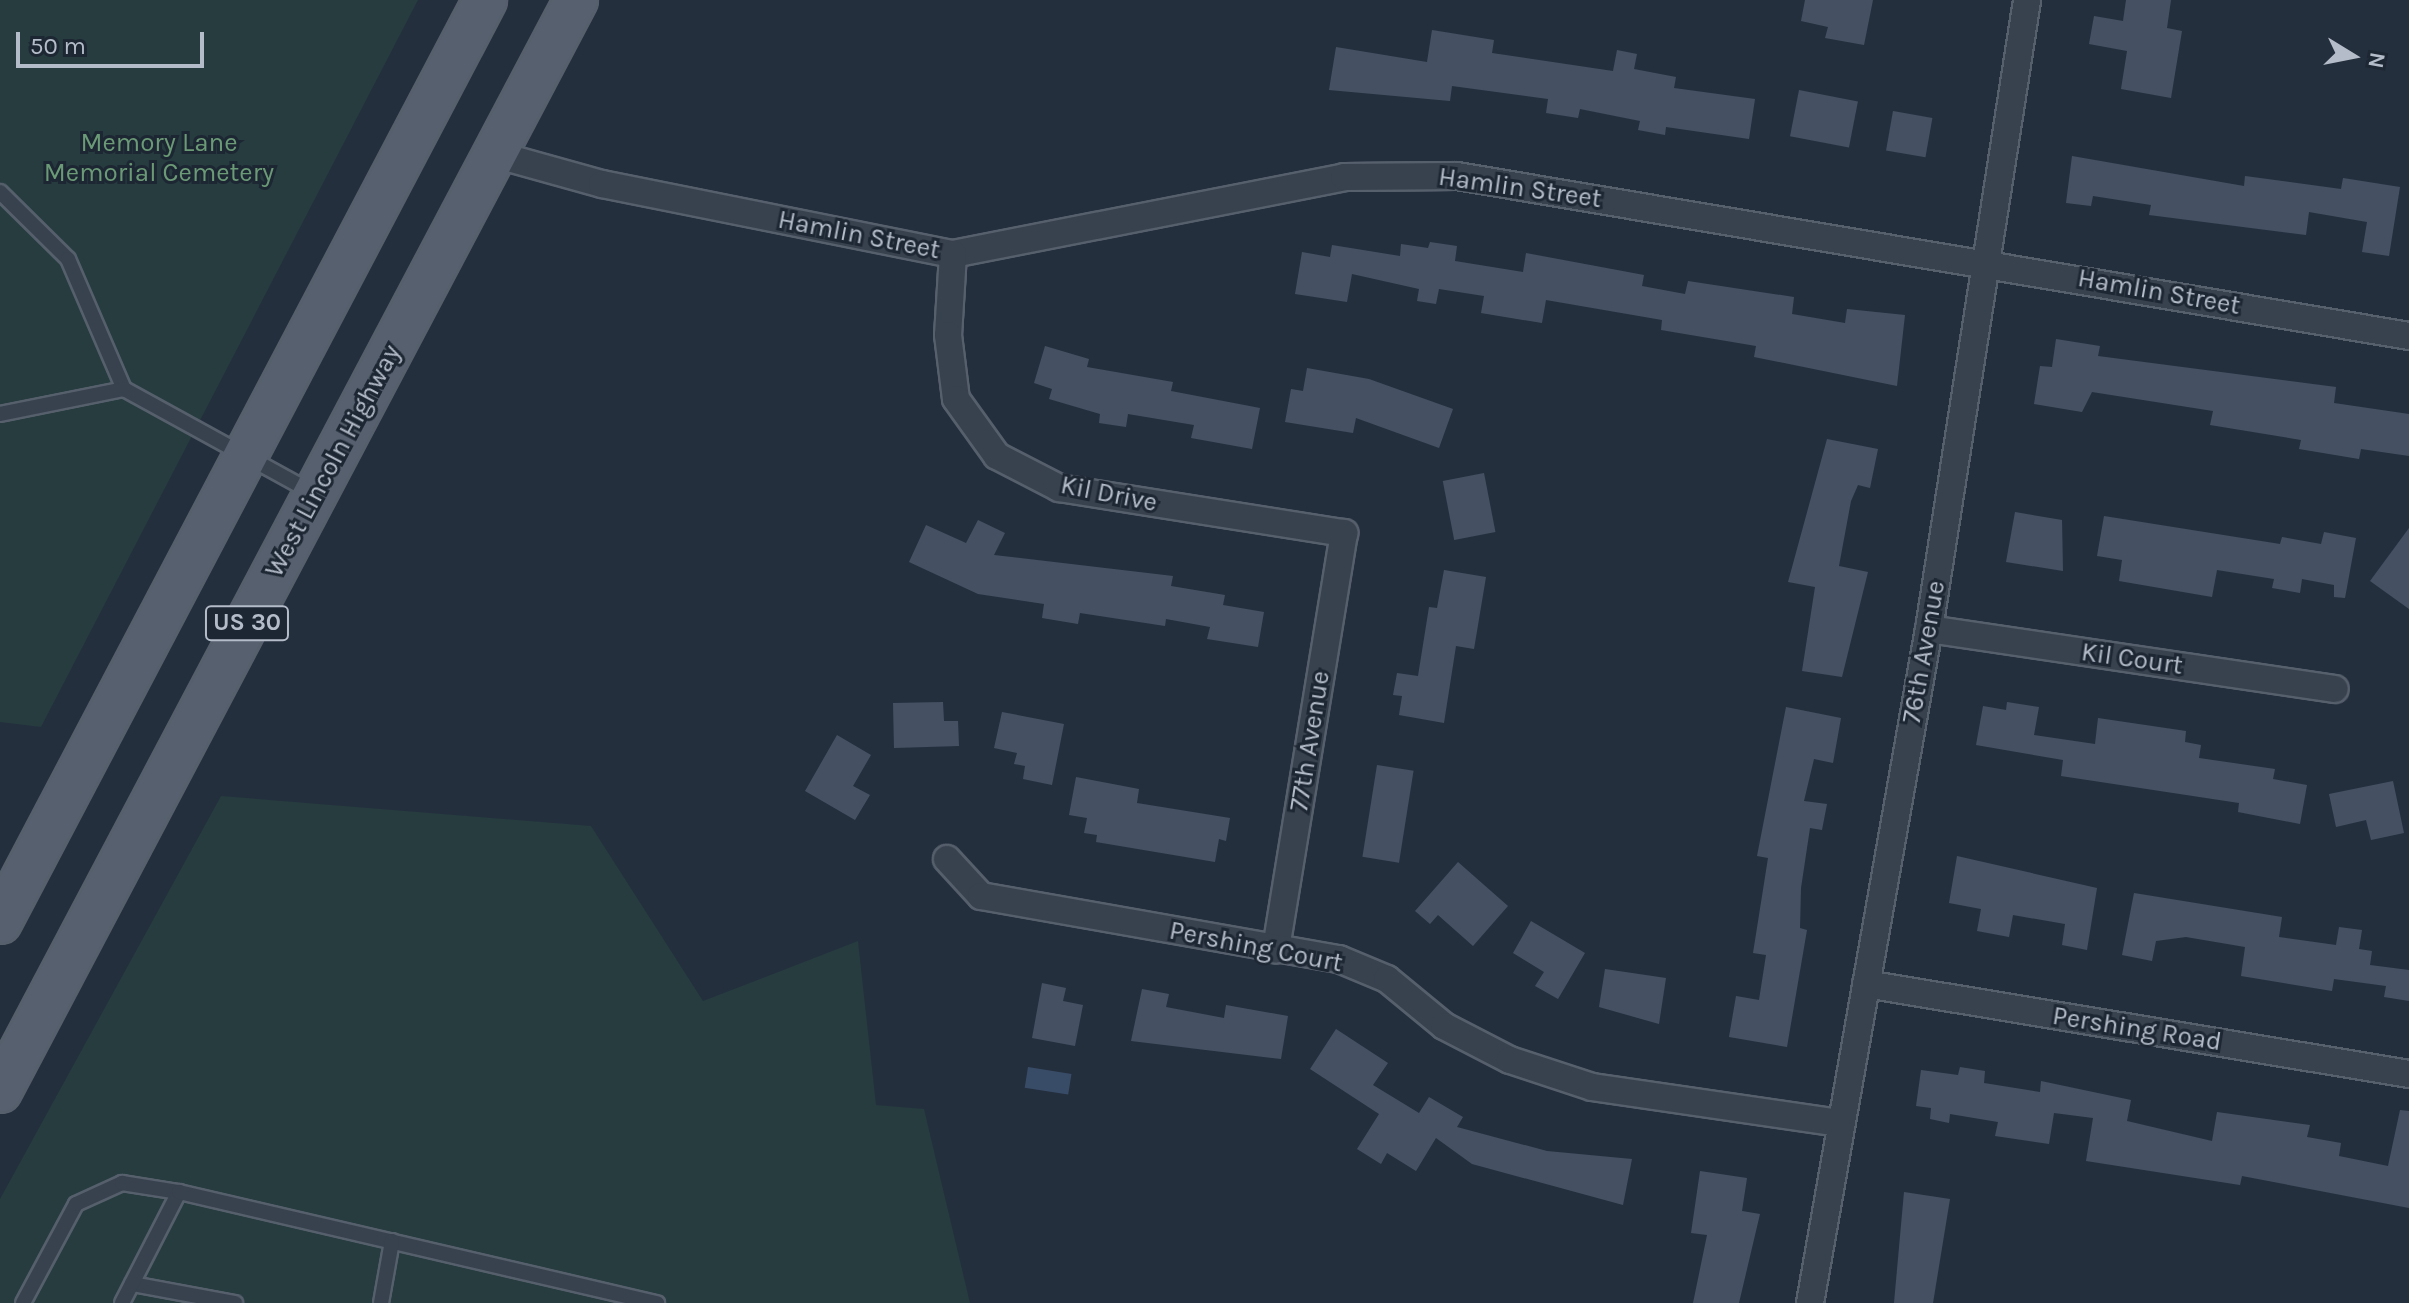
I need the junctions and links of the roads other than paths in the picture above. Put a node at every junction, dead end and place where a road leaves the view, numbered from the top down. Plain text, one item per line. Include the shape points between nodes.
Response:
1 (485, 0) edge
2 (576, 0) edge
3 (2027, 0) edge
4 (494, 154) junction
5 (0, 192) edge
6 (953, 254) junction
7 (1987, 261) junction
8 (2409, 336) edge
9 (124, 389) junction
10 (0, 414) edge
11 (243, 457) junction
12 (315, 494) junction
13 (1344, 533) joint
14 (1929, 629) junction
15 (2335, 689) dead end
16 (947, 859) dead end
17 (0, 922) edge
18 (1276, 949) junction
19 (1866, 984) junction
20 (2409, 1074) edge
21 (0, 1091) edge
22 (1839, 1123) junction
23 (179, 1192) junction
24 (392, 1241) junction
25 (132, 1284) junction
26 (23, 1303) edge
27 (122, 1303) edge
28 (235, 1303) edge
29 (381, 1303) edge
30 (657, 1303) edge
31 (1810, 1303) edge

1 - 11 main road, US 30
2 - 4 main road, West Lincoln Highway / US 30
3 - 7 street, 76th Avenue
4 - 6 street, Hamlin Street via 602,184
4 - 12 main road, West Lincoln Highway / US 30
5 - 9 lane via 68,259
6 - 7 street, Hamlin Street via 1344,177 1457,176
6 - 13 street, Kil Drive via 948,335 956,399 997,456 1059,488
7 - 8 street, Hamlin Street
7 - 14 street, 76th Avenue
9 - 10 lane
9 - 11 lane
11 - 12 lane
11 - 17 main road, US 30
12 - 21 main road, West Lincoln Highway / US 30
13 - 18 street, 77th Avenue
14 - 15 street, Kil Court
14 - 19 street, 76th Avenue
16 - 18 street, Pershing Court via 981,896
18 - 22 street, Pershing Court via 1339,959 1387,979 1444,1026 1510,1060 1592,1087
19 - 20 street, Pershing Road
19 - 22 street, 76th Avenue
22 - 31 street, 76th Avenue
23 - 24 lane
23 - 25 lane
23 - 26 lane via 122,1183 76,1204
24 - 29 lane
24 - 30 lane
25 - 27 lane
25 - 28 lane

